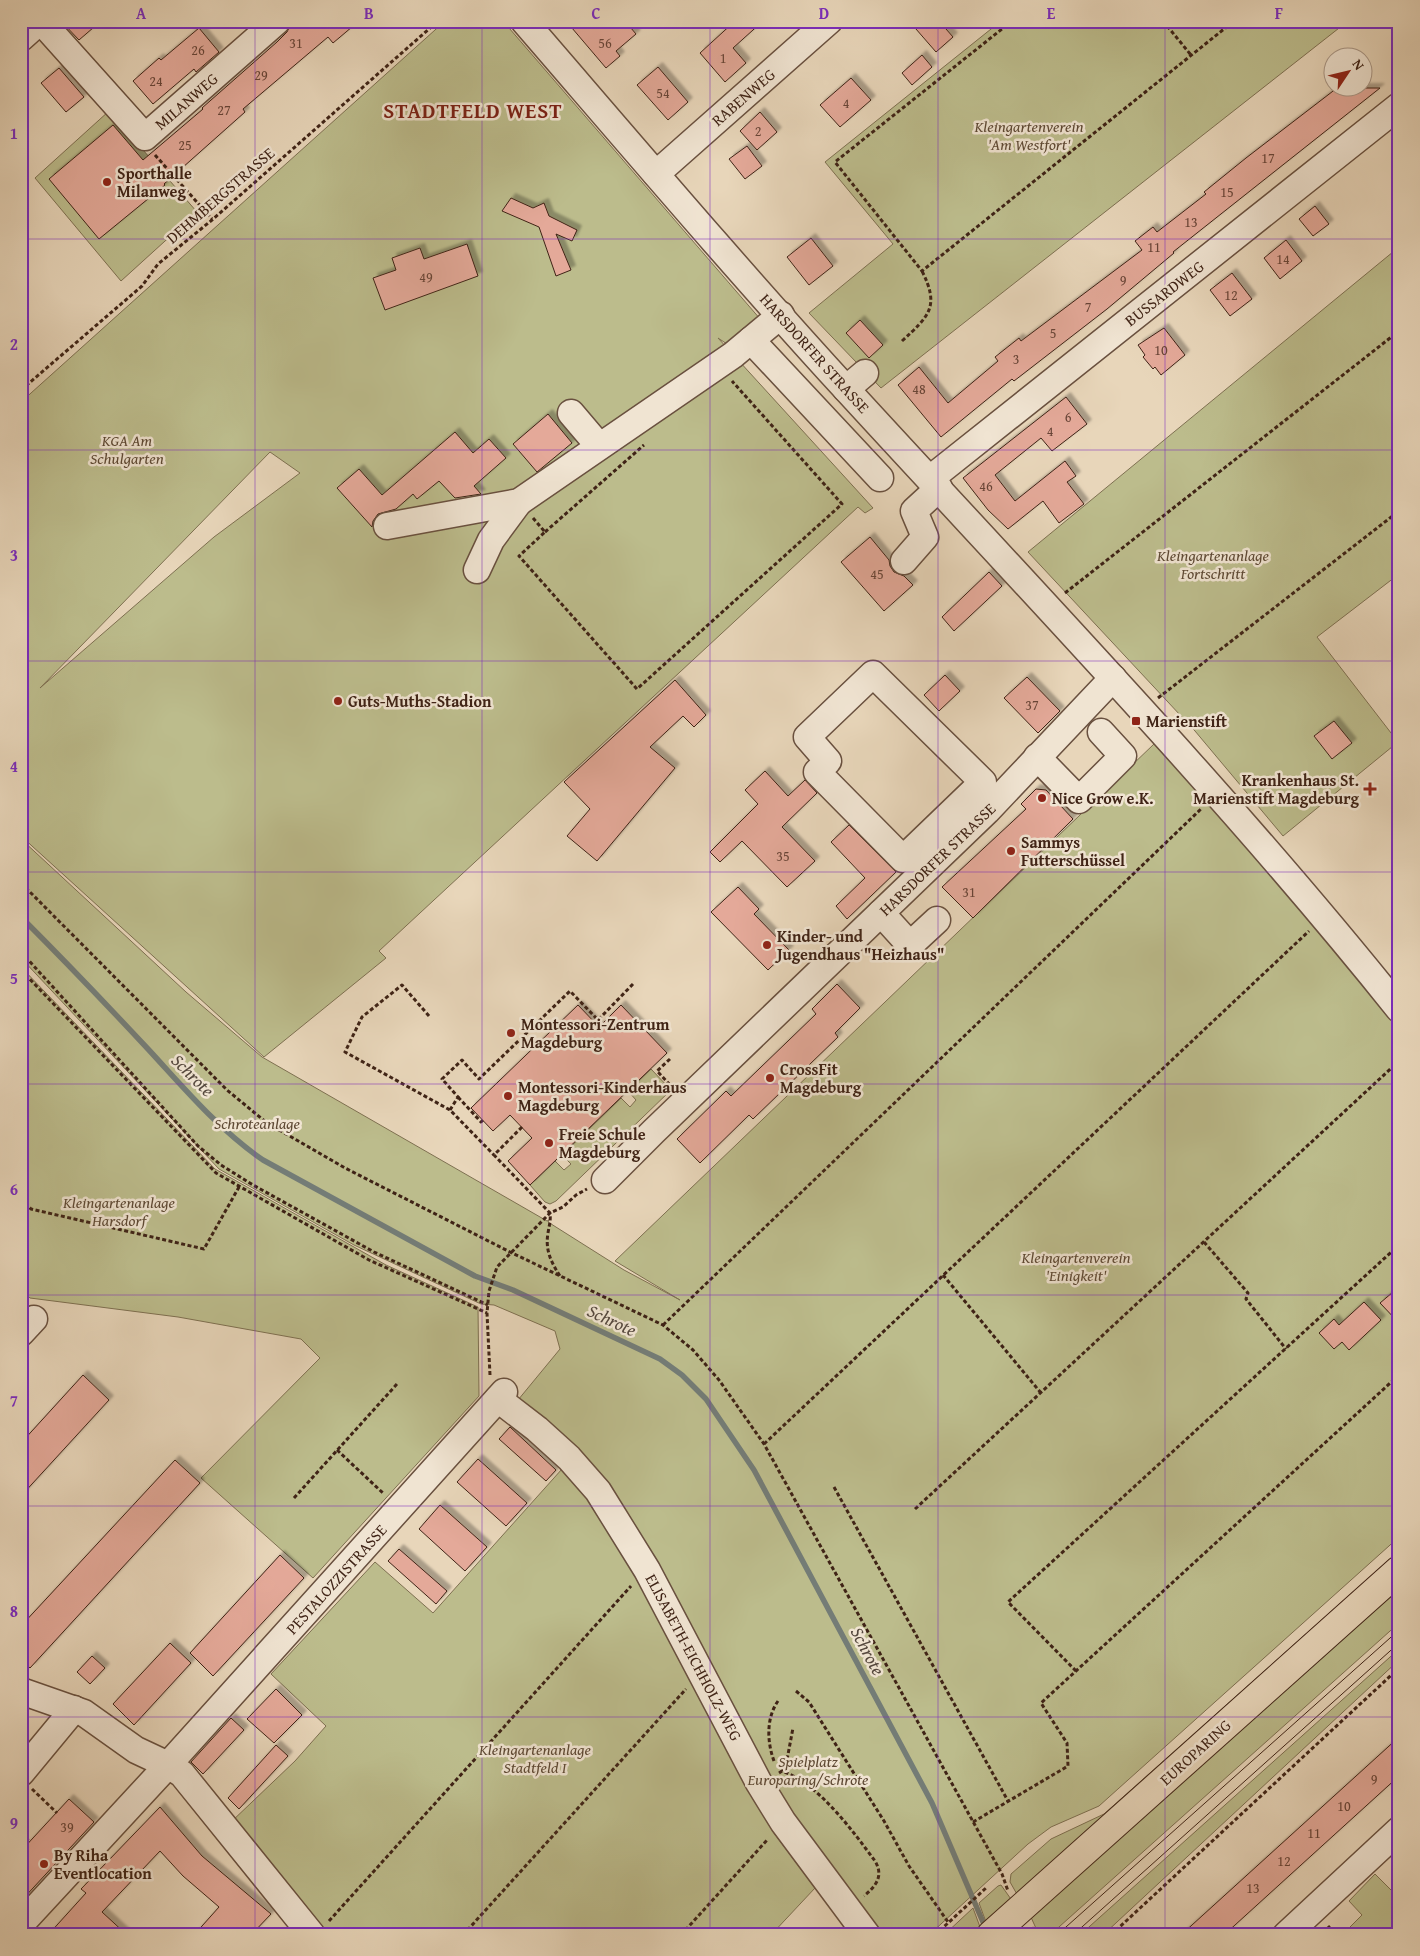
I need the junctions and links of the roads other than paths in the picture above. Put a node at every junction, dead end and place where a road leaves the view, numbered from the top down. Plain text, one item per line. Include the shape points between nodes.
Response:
1 (40, 21) edge
2 (276, 21) edge
3 (524, 21) edge
4 (829, 21) edge
5 (21, 38) edge
6 (1399, 106) edge
7 (656, 174) junction
8 (781, 316) junction
9 (751, 340) junction
10 (571, 413) dead end
11 (600, 446) junction
12 (880, 478) dead end
13 (934, 483) junction
14 (519, 502) junction
15 (388, 526) dead end
16 (904, 561) dead end
17 (477, 570) dead end
18 (1113, 678) junction
19 (1101, 732) dead end
20 (1037, 757) junction
21 (903, 859) joint
22 (881, 914) junction
23 (936, 920) dead end
24 (1399, 1009) edge
25 (605, 1180) road end
26 (501, 1396) joint
27 (1399, 1570) edge
28 (21, 1691) edge
29 (74, 1709) junction
30 (168, 1765) junction
31 (24, 1779) edge
32 (1399, 1830) edge
33 (21, 1924) edge
34 (999, 1928) edge
35 (306, 1929) edge
36 (867, 1935) edge
37 (1286, 1935) edge

1 - 2 street, MILANWEG via 145,137
1 - 5 street, MILANWEG
3 - 7 street, HARSDORFER STRASSE
4 - 7 street, RABENWEG
6 - 13 street, BUSSARDWEG
7 - 8 street, HARSDORFER STRASSE
8 - 9 street
8 - 13 street, HARSDORFER STRASSE via 856,381
9 - 11 street
9 - 12 street
10 - 11 street
11 - 14 street
13 - 16 street, BUSSARDWEG via 914,511 926,537
13 - 18 street, HARSDORFER STRASSE
14 - 15 street
14 - 17 street via 491,540
18 - 20 street, HARSDORFER STRASSE
18 - 24 street, HARSDORFER STRASSE via 1273,856
19 - 20 street via 1123,756 1079,800
20 - 22 street, HARSDORFER STRASSE via 987,811
21 - 21 street via 817,772 828,760 807,737 873,674 983,782
22 - 23 street via 910,945
22 - 25 street, HARSDORFER STRASSE
26 - 30 street, PESTALOZZISTRASSE
26 - 36 street, ELISABETH-EICHHOLZ-WEG via 598,1491 647,1570 702,1672 774,1776 784,1822
27 - 34 main road, EUROPARING
28 - 29 street
29 - 30 street via 136,1750
29 - 31 street
30 - 33 street, PESTALOZZISTRASSE
30 - 35 street via 187,1779
32 - 37 street

